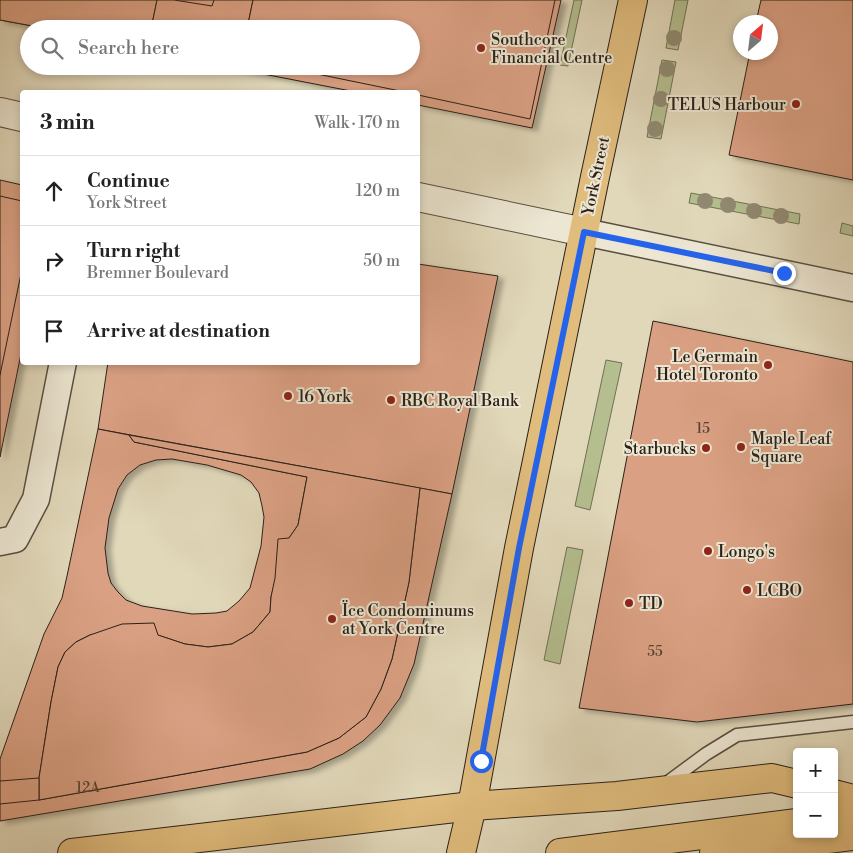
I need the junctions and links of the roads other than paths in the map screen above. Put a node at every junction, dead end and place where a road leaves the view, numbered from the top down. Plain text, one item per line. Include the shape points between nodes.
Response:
1 (633, 0) edge
2 (0, 112) edge
3 (20, 117) edge
4 (420, 197) edge
5 (584, 232) junction
6 (853, 288) edge
7 (61, 365) edge
8 (0, 542) edge
9 (853, 722) edge
10 (793, 783) edge
11 (657, 791) junction
12 (838, 795) edge
13 (853, 799) edge
14 (472, 806) junction
15 (853, 816) edge
16 (838, 818) edge
17 (793, 824) edge
18 (853, 836) edge
19 (72, 853) edge
20 (461, 853) edge
21 (560, 853) edge
22 (714, 853) edge

1 - 5 main road, York Street
2 - 3 street
4 - 5 street
5 - 6 street
5 - 14 main road, York Street via 519,548
7 - 8 street via 36,499 15,539
9 - 11 lane via 737,735
10 - 11 main road via 772,778
11 - 14 main road
12 - 13 main road
14 - 19 main road
14 - 20 main road, York Street
15 - 16 main road
17 - 21 main road
18 - 22 main road

